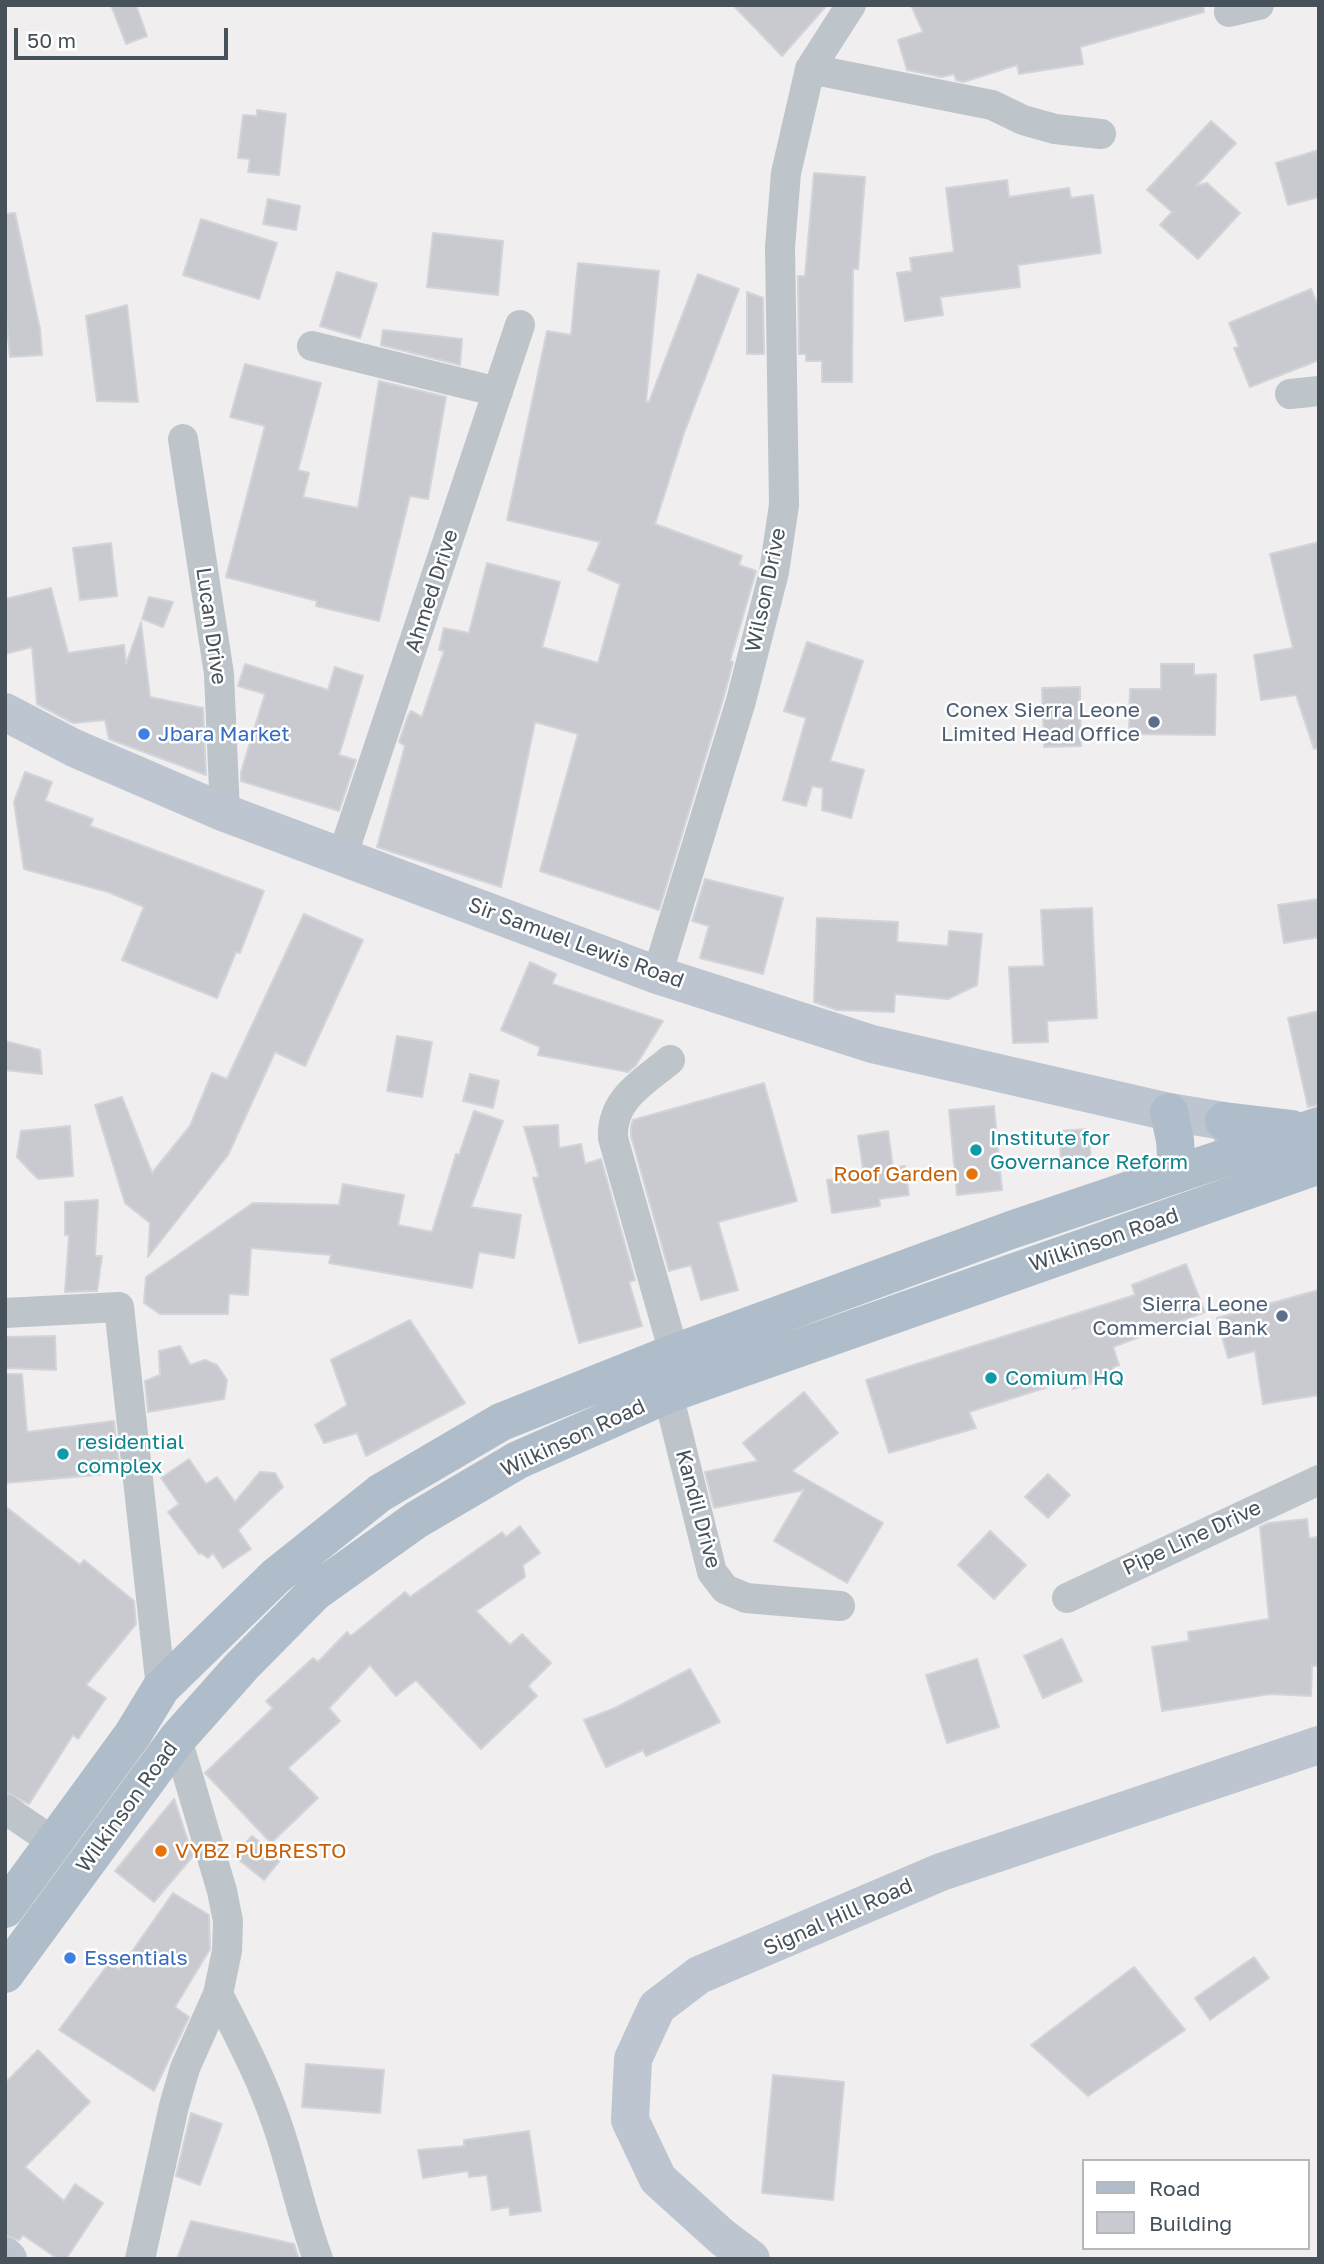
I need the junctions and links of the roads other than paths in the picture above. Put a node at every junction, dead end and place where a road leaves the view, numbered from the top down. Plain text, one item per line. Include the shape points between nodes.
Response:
1 (851, 5) edge
2 (1259, 5) edge
3 (1229, 12) dead end
4 (810, 69) junction
5 (1101, 134) dead end
6 (520, 325) dead end
7 (312, 346) dead end
8 (498, 392) junction
9 (183, 439) dead end
10 (5, 712) edge
11 (225, 813) junction
12 (342, 857) junction
13 (657, 975) junction
14 (670, 1059) dead end
15 (1169, 1112) junction
16 (1312, 1128) edge
17 (1229, 1143) junction
18 (1319, 1165) edge
19 (1177, 1172) junction
20 (1245, 1191) junction
21 (5, 1313) edge
22 (674, 1353) junction
23 (668, 1394) junction
24 (1319, 1480) edge
25 (1067, 1598) dead end
26 (840, 1606) dead end
27 (162, 1688) junction
28 (177, 1738) junction
29 (1319, 1745) edge
30 (5, 1809) edge
31 (55, 1843) junction
32 (5, 1909) edge
33 (5, 1974) edge
34 (218, 1994) junction
35 (141, 2259) edge
36 (318, 2259) edge
37 (751, 2259) edge

1 - 4 street, Wilson Drive
2 - 3 street
4 - 5 street via 992,105 1055,129
4 - 13 street, Wilson Drive via 786,173 780,247 784,505 774,572 741,701
6 - 8 street, Ahmed Drive
7 - 8 street
8 - 12 street, Ahmed Drive
9 - 11 street, Lucan Drive via 219,674
10 - 11 main road, Sir Samuel Lewis Road via 74,748
11 - 12 main road, Sir Samuel Lewis Road
12 - 13 main road, Sir Samuel Lewis Road
13 - 15 main road, Sir Samuel Lewis Road via 872,1044
14 - 22 street via 619,1104 612,1121
15 - 17 main road, Sir Samuel Lewis Road via 1205,1140
15 - 19 main road
16 - 17 main road, Wilkinson Road
17 - 19 main road, Wilkinson Road
17 - 20 main road, Sir Samuel Lewis Road
18 - 20 main road, Wilkinson Road
19 - 22 main road, Wilkinson Road
20 - 23 main road, Wilkinson Road
21 - 27 street via 119,1307
22 - 27 main road, Wilkinson Road via 501,1422 380,1493 276,1576
23 - 26 street, Kandil Drive via 712,1572 725,1589 746,1598
23 - 28 main road, Wilkinson Road via 518,1460 416,1520 315,1592
24 - 25 street, Pipe Line Drive
27 - 31 main road, Wilkinson Road
28 - 33 main road, Wilkinson Road
28 - 34 street via 228,1921
29 - 37 main road, Signal Hill Road via 941,1872 699,1975 657,2007 633,2059 630,2120 658,2179
30 - 31 street
31 - 32 main road, Wilkinson Road
34 - 35 street via 185,2068
34 - 36 street via 277,2122

